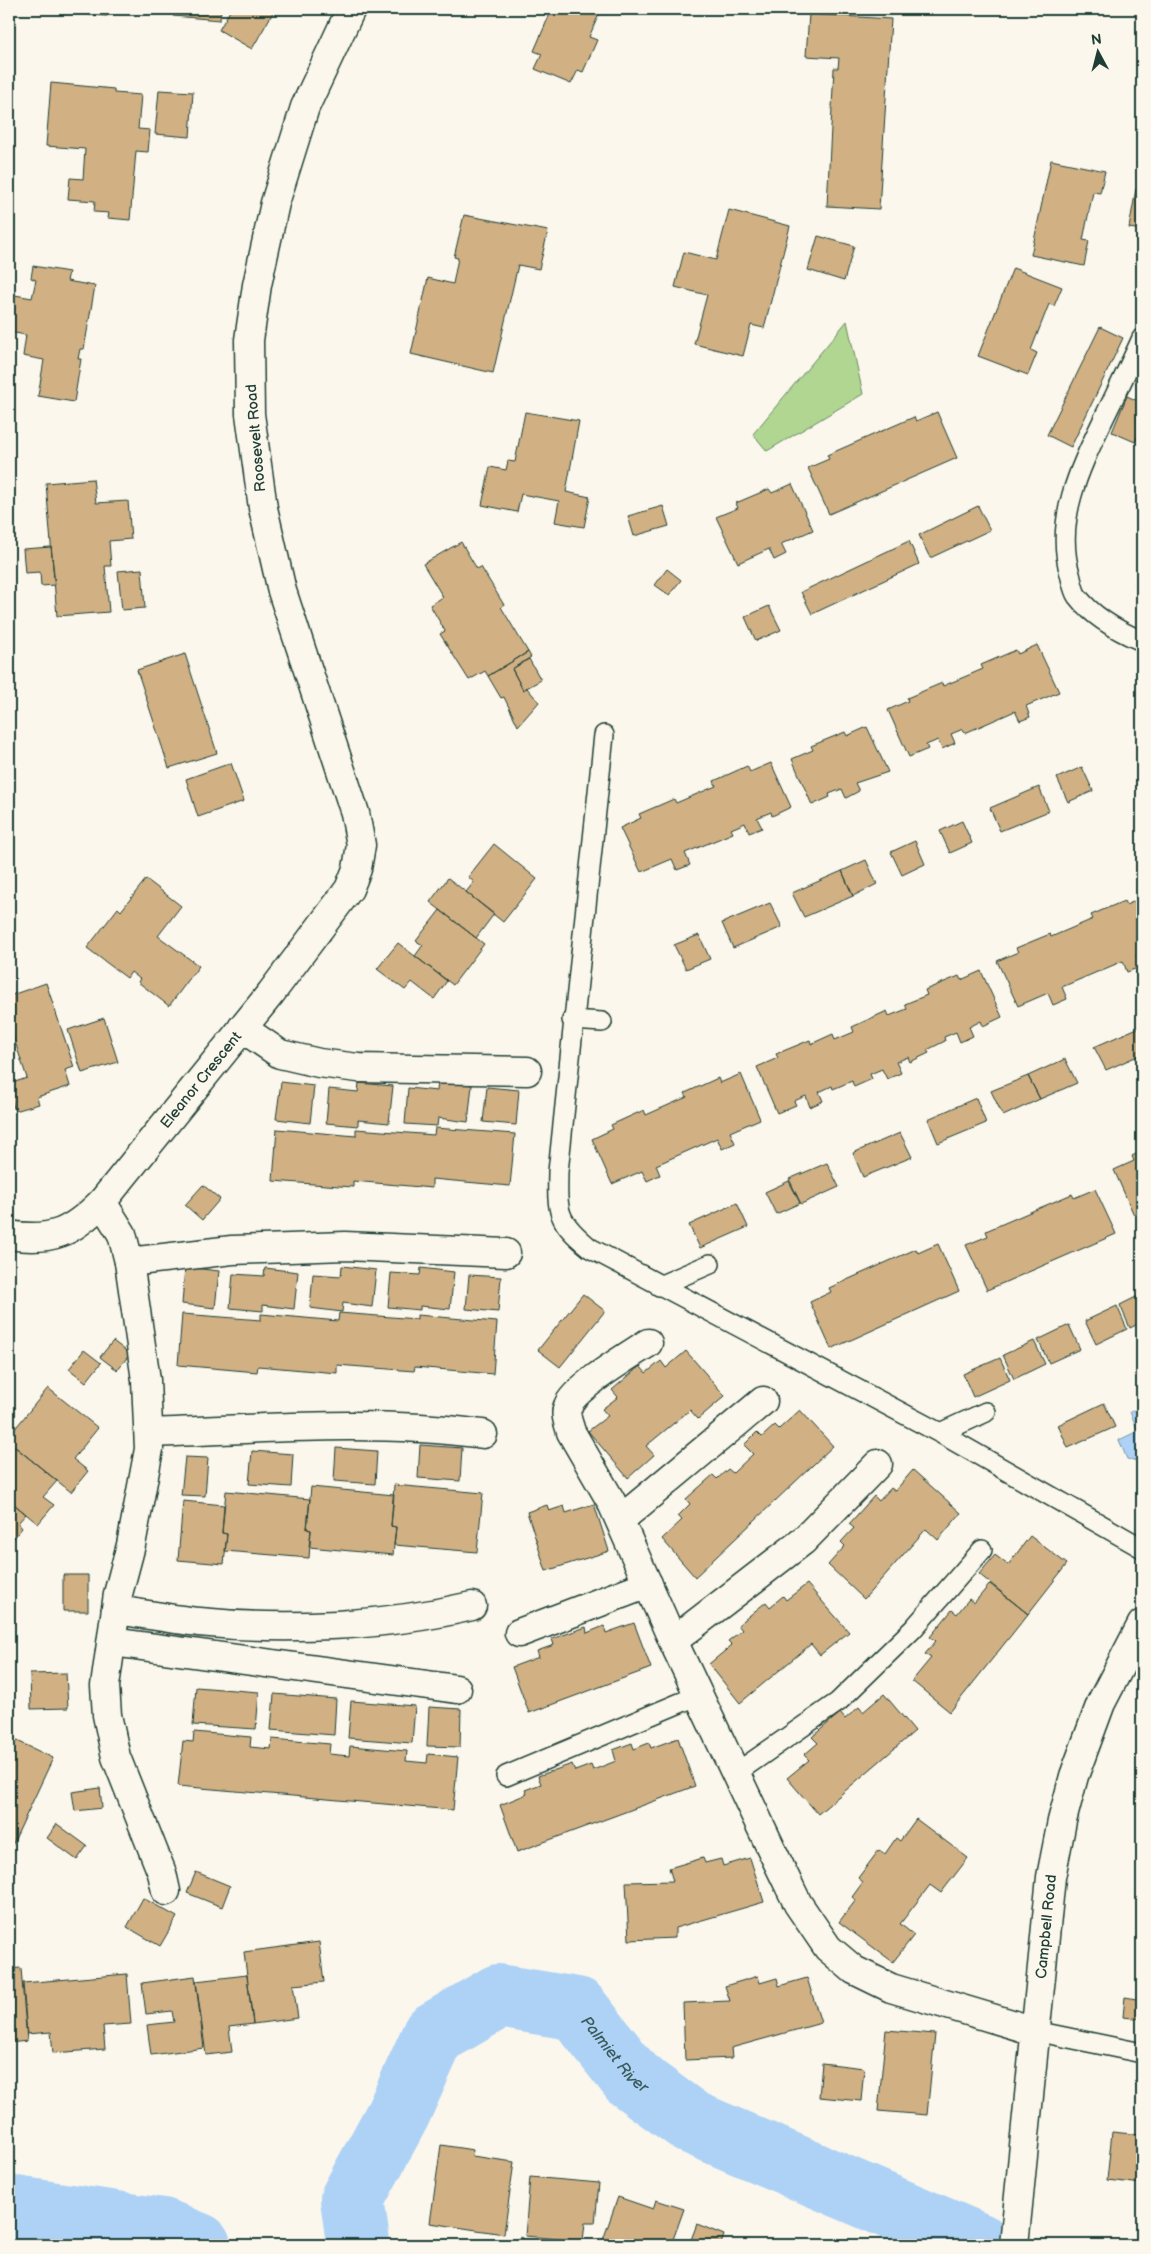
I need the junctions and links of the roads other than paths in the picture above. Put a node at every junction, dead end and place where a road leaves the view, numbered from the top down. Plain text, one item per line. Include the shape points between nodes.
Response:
1 (351, 9) edge
2 (1142, 338) edge
3 (1142, 641) edge
4 (604, 735) dead end
5 (357, 869) joint
6 (572, 1020) junction
7 (602, 1022) dead end
8 (242, 1028) junction
9 (527, 1071) dead end
10 (102, 1202) junction
11 (9, 1235) edge
12 (506, 1253) dead end
13 (130, 1262) junction
14 (710, 1264) dead end
15 (659, 1286) junction
16 (648, 1343) dead end
17 (763, 1401) dead end
18 (986, 1412) dead end
19 (149, 1433) junction
20 (940, 1433) junction
21 (483, 1434) dead end
22 (878, 1464) dead end
23 (620, 1520) junction
24 (1142, 1548) edge
25 (982, 1550) dead end
26 (648, 1584) junction
27 (472, 1606) dead end
28 (116, 1610) junction
29 (1142, 1624) edge
30 (519, 1633) dead end
31 (673, 1641) junction
32 (112, 1642) junction
33 (457, 1689) dead end
34 (699, 1695) junction
35 (736, 1773) junction
36 (506, 1776) dead end
37 (166, 1891) dead end
38 (1035, 2031) junction
39 (1142, 2053) edge
40 (1014, 2245) edge

1 - 5 street, Roosevelt Road via 305,107 275,203 249,340 250,414 263,508 282,591 355,813 361,845
2 - 3 lane via 1079,471 1068,507 1066,548 1076,594 1097,616
4 - 6 lane
5 - 8 street, Eleanor Crescent via 349,889
6 - 7 lane
6 - 15 lane via 558,1172 560,1213 566,1227 590,1248
8 - 9 street via 280,1054 320,1063 358,1068
8 - 10 street, Eleanor Crescent
10 - 11 street, Eleanor Crescent via 82,1222 60,1234 44,1237
10 - 13 street via 122,1234
12 - 13 street via 345,1246 232,1250
13 - 19 street via 146,1380
14 - 15 lane
15 - 20 lane
16 - 23 street via 590,1382 566,1408 572,1432
17 - 23 street
18 - 20 lane
19 - 21 street via 377,1425
19 - 28 street via 149,1449
20 - 24 lane
22 - 31 street via 803,1541
23 - 26 street
25 - 35 lane via 913,1629 838,1702
26 - 30 street
26 - 31 street
27 - 28 street via 405,1618 296,1625 199,1622
28 - 32 street
29 - 38 street, Campbell Road via 1100,1703 1062,1821 1051,1877
31 - 34 street
32 - 33 street
32 - 37 street via 105,1686 116,1757 162,1873
34 - 35 street
34 - 36 lane
35 - 38 street via 798,1904 828,1948 854,1970 891,1988
38 - 39 lane
38 - 40 street, Campbell Road

